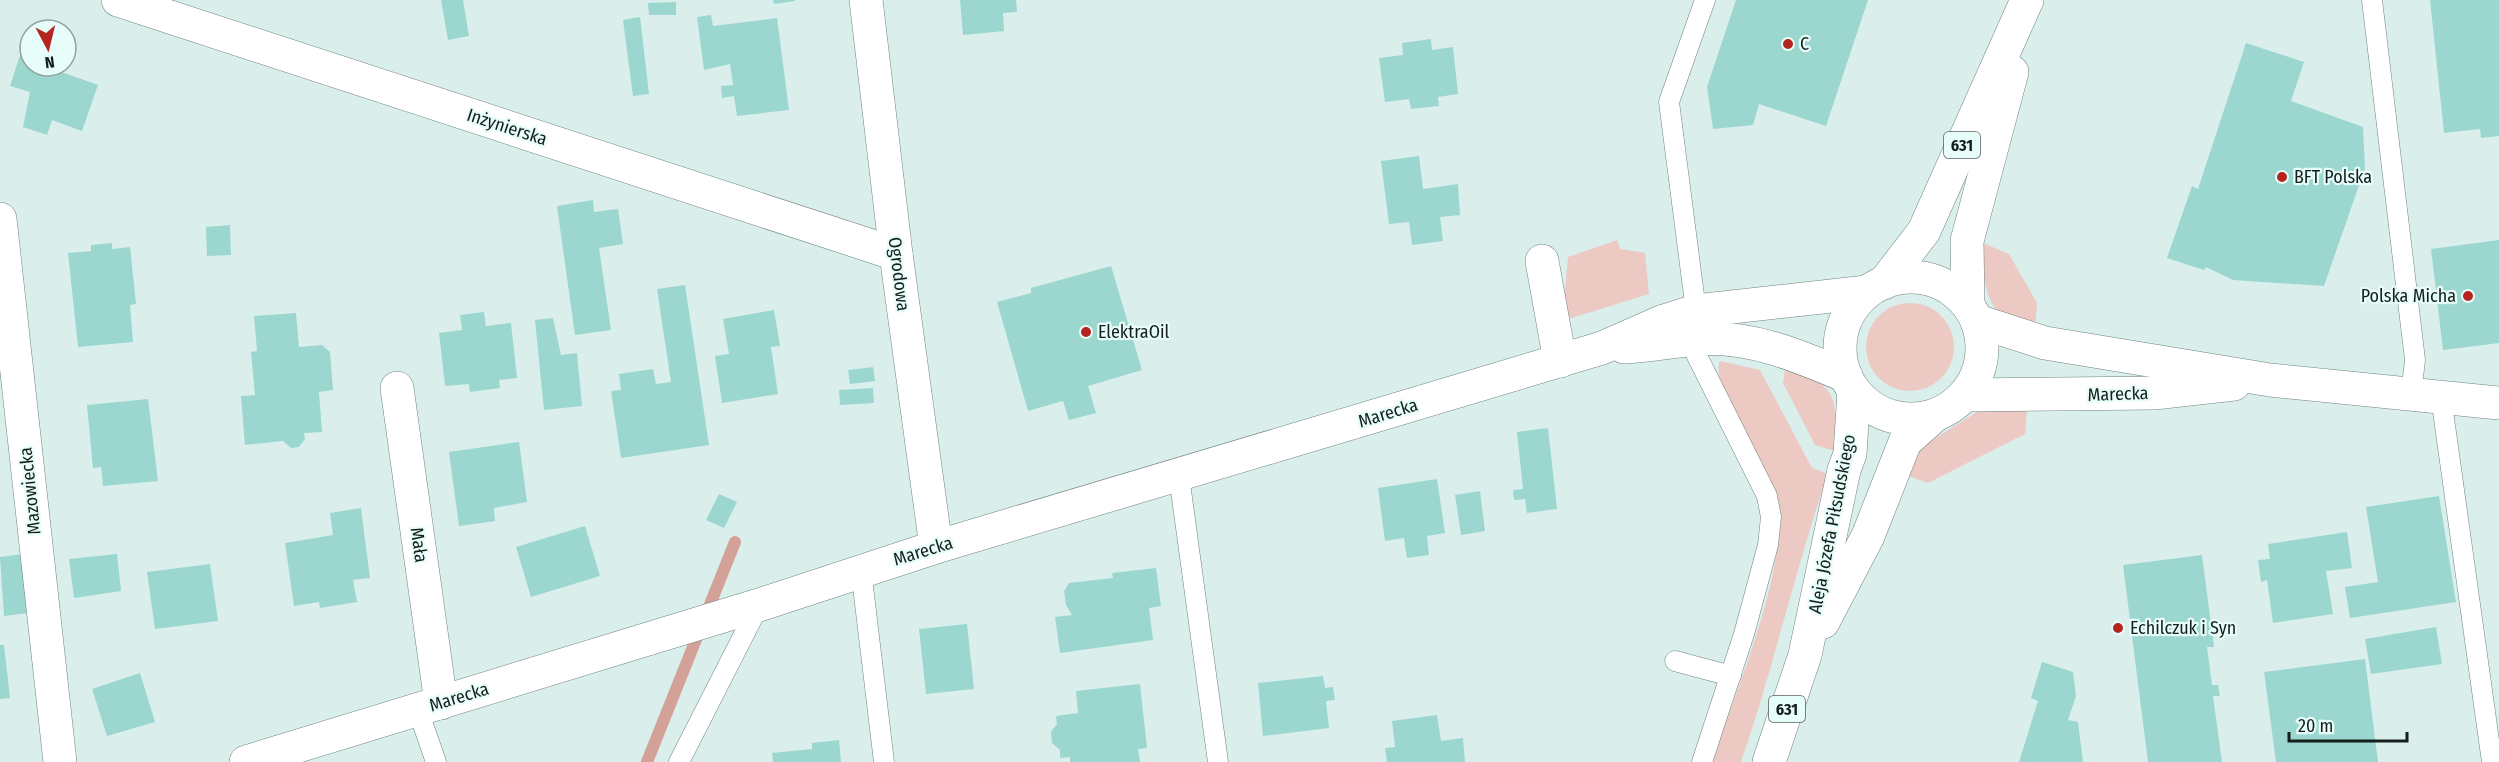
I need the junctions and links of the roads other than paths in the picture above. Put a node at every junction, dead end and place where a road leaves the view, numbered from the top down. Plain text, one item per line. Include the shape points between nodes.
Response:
1 (118, 0) edge
2 (866, 0) edge
3 (1705, 0) edge
4 (2029, 0) edge
5 (2372, 0) edge
6 (0, 219) edge
7 (896, 254) junction
8 (1542, 261) dead end
9 (1876, 287) junction
10 (1973, 313) junction
11 (1697, 325) junction
12 (1560, 361) junction
13 (2270, 380) junction
14 (1850, 384) junction
15 (397, 388) dead end
16 (1966, 395) junction
17 (2426, 396) junction
18 (2499, 403) edge
19 (1934, 416) junction
20 (1179, 476) junction
21 (936, 547) junction
22 (861, 570) junction
23 (746, 609) junction
24 (1805, 655) junction
25 (1675, 661) dead end
26 (1731, 676) junction
27 (429, 706) junction
28 (262, 760) edge
29 (60, 762) edge
30 (436, 762) edge
31 (679, 762) edge
32 (884, 762) edge
33 (1218, 762) edge
34 (1702, 762) edge
35 (1769, 762) edge
36 (2492, 762) edge

1 - 7 street, Inżynierska
2 - 7 street, Ogrodowa
3 - 11 lane via 1669,102
4 - 9 street, 631 via 1924,231
4 - 10 street, 631 via 1967,241
5 - 17 lane via 2415,360
6 - 29 street, Mazowiecka
7 - 21 street, Ogrodowa
8 - 12 street
9 - 10 street via 1902,278 1920,277 1955,291
9 - 11 street, Marecka
9 - 14 street via 1854,305 1845,321 1840,358
10 - 13 street, Marecka via 2045,343
10 - 16 street via 1983,340 1982,360
11 - 12 street, Marecka via 1661,322 1602,348
11 - 14 street, Marecka via 1732,339 1790,351
11 - 26 lane via 1696,354 1767,496 1772,517 1768,545
12 - 20 street, Marecka
13 - 16 street, Marecka via 2154,393
13 - 17 street, Marecka
14 - 19 street via 1867,404 1899,419
14 - 24 street, Aleja Józefa Piłsudskiego / 631 via 1850,454
15 - 27 street, Mała
16 - 19 street
17 - 18 street, Marecka
17 - 36 lane
19 - 24 street, Aleja Józefa Piłsudskiego / 631 via 1905,442 1868,536
20 - 21 street, Marecka
20 - 33 lane
21 - 22 street, Marecka
22 - 23 street, Marecka
22 - 32 lane
23 - 27 street, Marecka
23 - 31 lane
24 - 35 street, Aleja Józefa Piłsudskiego / 631
25 - 26 lane
26 - 34 lane
27 - 28 street, Marecka
27 - 30 lane

